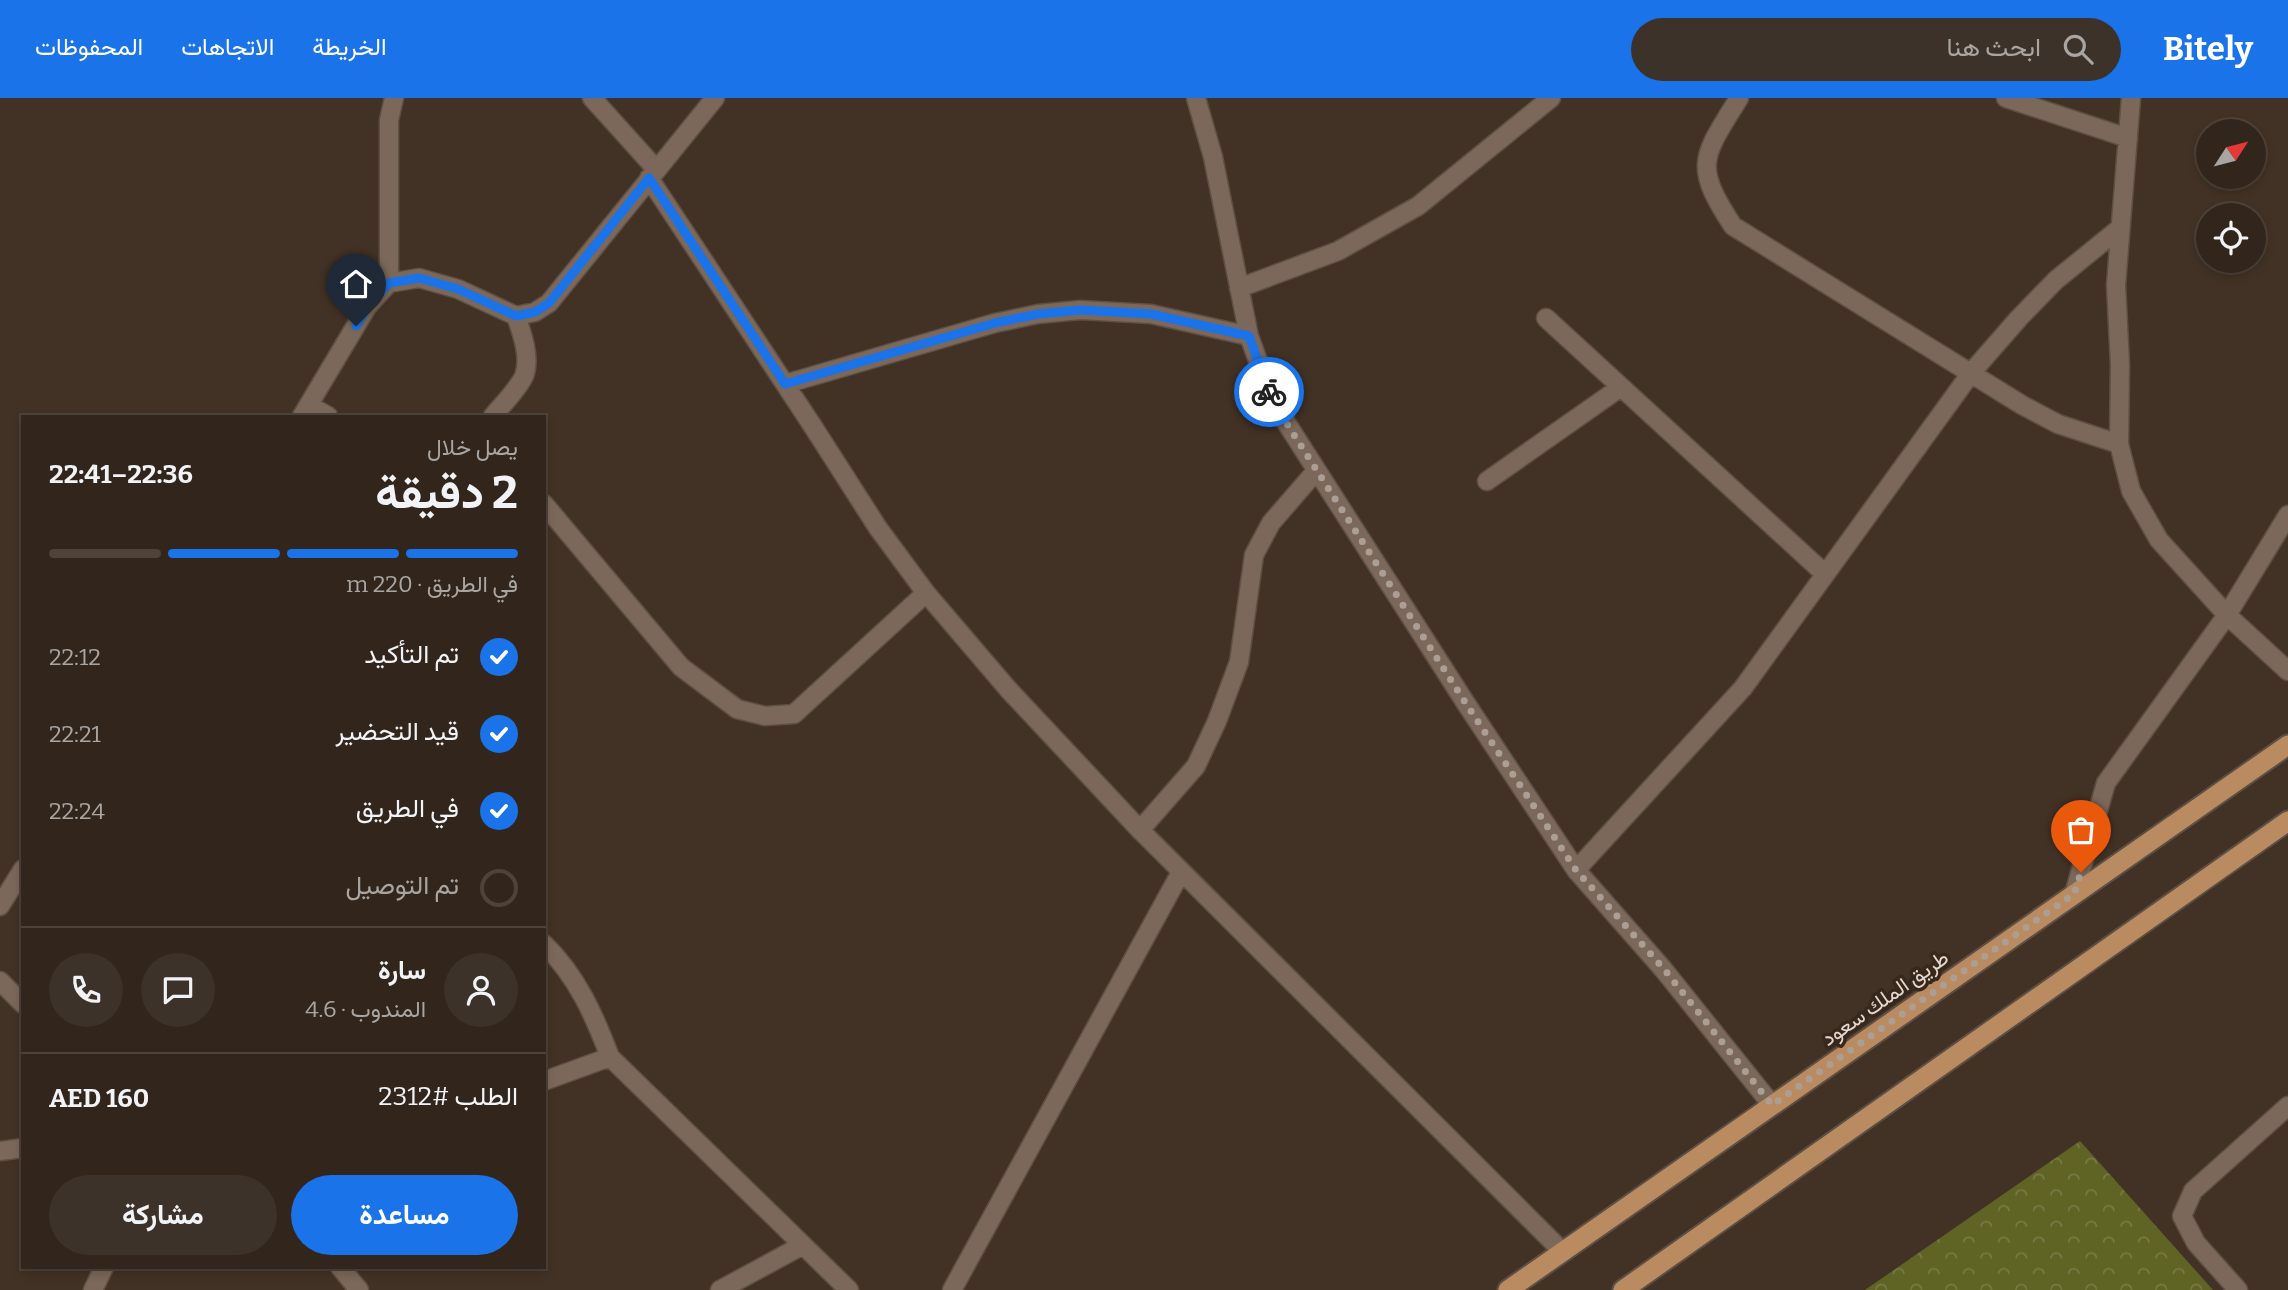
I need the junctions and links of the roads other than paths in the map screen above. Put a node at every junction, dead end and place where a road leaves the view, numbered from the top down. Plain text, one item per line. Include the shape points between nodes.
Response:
1 (394, 98) edge
2 (592, 98) edge
3 (715, 98) edge
4 (1196, 98) edge
5 (1550, 98) edge
6 (1739, 98) edge
7 (2006, 98) edge
8 (2131, 98) edge
9 (2128, 138) junction
10 (652, 173) junction
11 (2120, 228) junction
12 (389, 283) junction
13 (1239, 288) junction
14 (516, 316) junction
15 (1546, 318) dead end
16 (1249, 336) junction
17 (1971, 373) junction
18 (785, 384) junction
19 (1621, 387) junction
20 (305, 411) edge
21 (323, 415) edge
22 (494, 415) edge
23 (2119, 444) junction
24 (1316, 471) junction
25 (1486, 481) dead end
26 (546, 506) edge
27 (2288, 515) edge
28 (1825, 574) junction
29 (926, 593) junction
30 (2227, 615) junction
31 (2288, 671) edge
32 (2288, 745) edge
33 (2288, 821) edge
34 (1140, 831) junction
35 (1576, 870) junction
36 (21, 872) edge
37 (1181, 872) junction
38 (2074, 894) junction
39 (0, 906) edge
40 (546, 946) edge
41 (0, 981) edge
42 (21, 1002) edge
43 (610, 1057) junction
44 (546, 1081) edge
45 (1772, 1105) junction
46 (2288, 1106) edge
47 (21, 1147) edge
48 (0, 1151) edge
49 (803, 1245) junction
50 (1563, 1252) junction
51 (103, 1269) edge
52 (342, 1269) edge
53 (93, 1290) edge
54 (359, 1290) edge
55 (720, 1290) edge
56 (849, 1290) edge
57 (952, 1290) edge
58 (1508, 1290) edge
59 (1623, 1290) edge
60 (2238, 1290) edge

1 - 12 street via 389,120
2 - 10 street
3 - 10 street
4 - 13 street via 1213,157
5 - 13 street via 1418,205 1338,251
6 - 17 street via 1708,149 1706,172 1714,198 1732,226
7 - 9 street
8 - 9 street
9 - 11 street
10 - 14 street via 549,303
10 - 18 street
11 - 17 street via 2056,280
11 - 23 street via 2116,285
12 - 14 street via 419,278 458,289
12 - 20 street via 368,306
13 - 16 street
14 - 22 street via 526,359 524,377
15 - 19 street
16 - 18 street via 1151,314 1080,310 1038,314
16 - 24 street via 1273,402
17 - 23 street via 2058,424
17 - 28 street
18 - 29 street via 877,528
19 - 25 street
19 - 28 street
20 - 21 street
23 - 30 street via 2131,491 2159,540
24 - 34 street via 1271,523 1254,555 1239,662 1196,766
24 - 35 street
26 - 29 street via 681,667 737,709 765,716 794,714
27 - 30 street
28 - 35 street via 1743,688
29 - 34 street via 1008,690
30 - 31 street
30 - 38 street via 2106,783
32 - 38 highway, طريق الملك سعود
33 - 59 highway
34 - 37 street
35 - 45 street via 1664,969
36 - 39 street
37 - 50 street
37 - 57 street
38 - 45 highway, طريق الملك سعود
40 - 43 street via 579,985
41 - 42 street
43 - 44 street
43 - 49 street
45 - 50 highway, طريق الملك سعود
46 - 60 street via 2193,1191 2182,1216 2196,1243
47 - 48 street
49 - 55 street
49 - 56 street
50 - 58 highway, طريق الملك سعود
51 - 53 street
52 - 54 street

